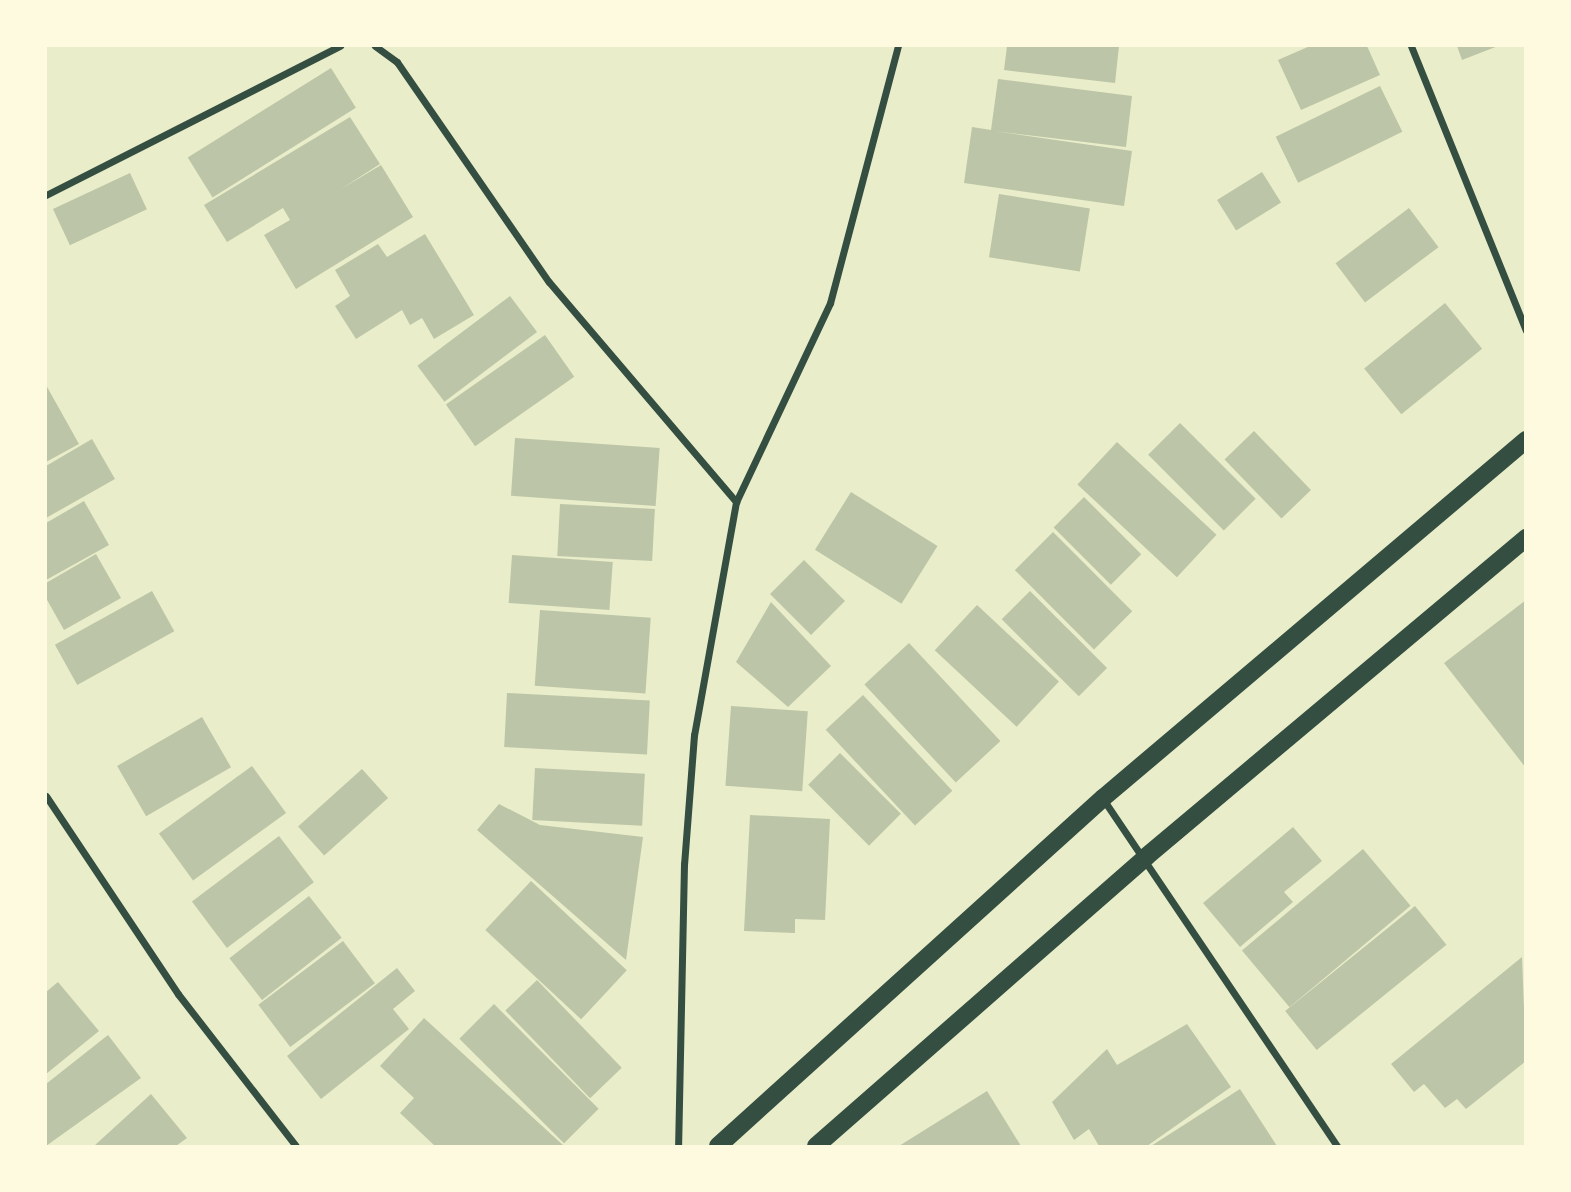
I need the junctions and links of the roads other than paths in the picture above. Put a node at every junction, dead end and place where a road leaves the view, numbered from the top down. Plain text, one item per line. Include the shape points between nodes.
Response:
1 (340, 46) edge
2 (375, 46) edge
3 (898, 46) edge
4 (1411, 46) edge
5 (46, 195) edge
6 (1525, 331) edge
7 (1525, 440) edge
8 (736, 502) junction
9 (1525, 538) edge
10 (46, 796) edge
11 (1103, 798) junction
12 (1147, 856) junction
13 (296, 1146) edge
14 (678, 1146) edge
15 (718, 1146) edge
16 (816, 1146) edge
17 (1337, 1146) edge

1 - 5 street
2 - 8 street via 385,48 549,282
3 - 8 street via 830,303
4 - 6 street
7 - 11 main road
8 - 14 street via 694,735 684,864
9 - 12 main road
10 - 13 street via 178,995
11 - 12 street
11 - 15 main road
12 - 16 main road
12 - 17 street

